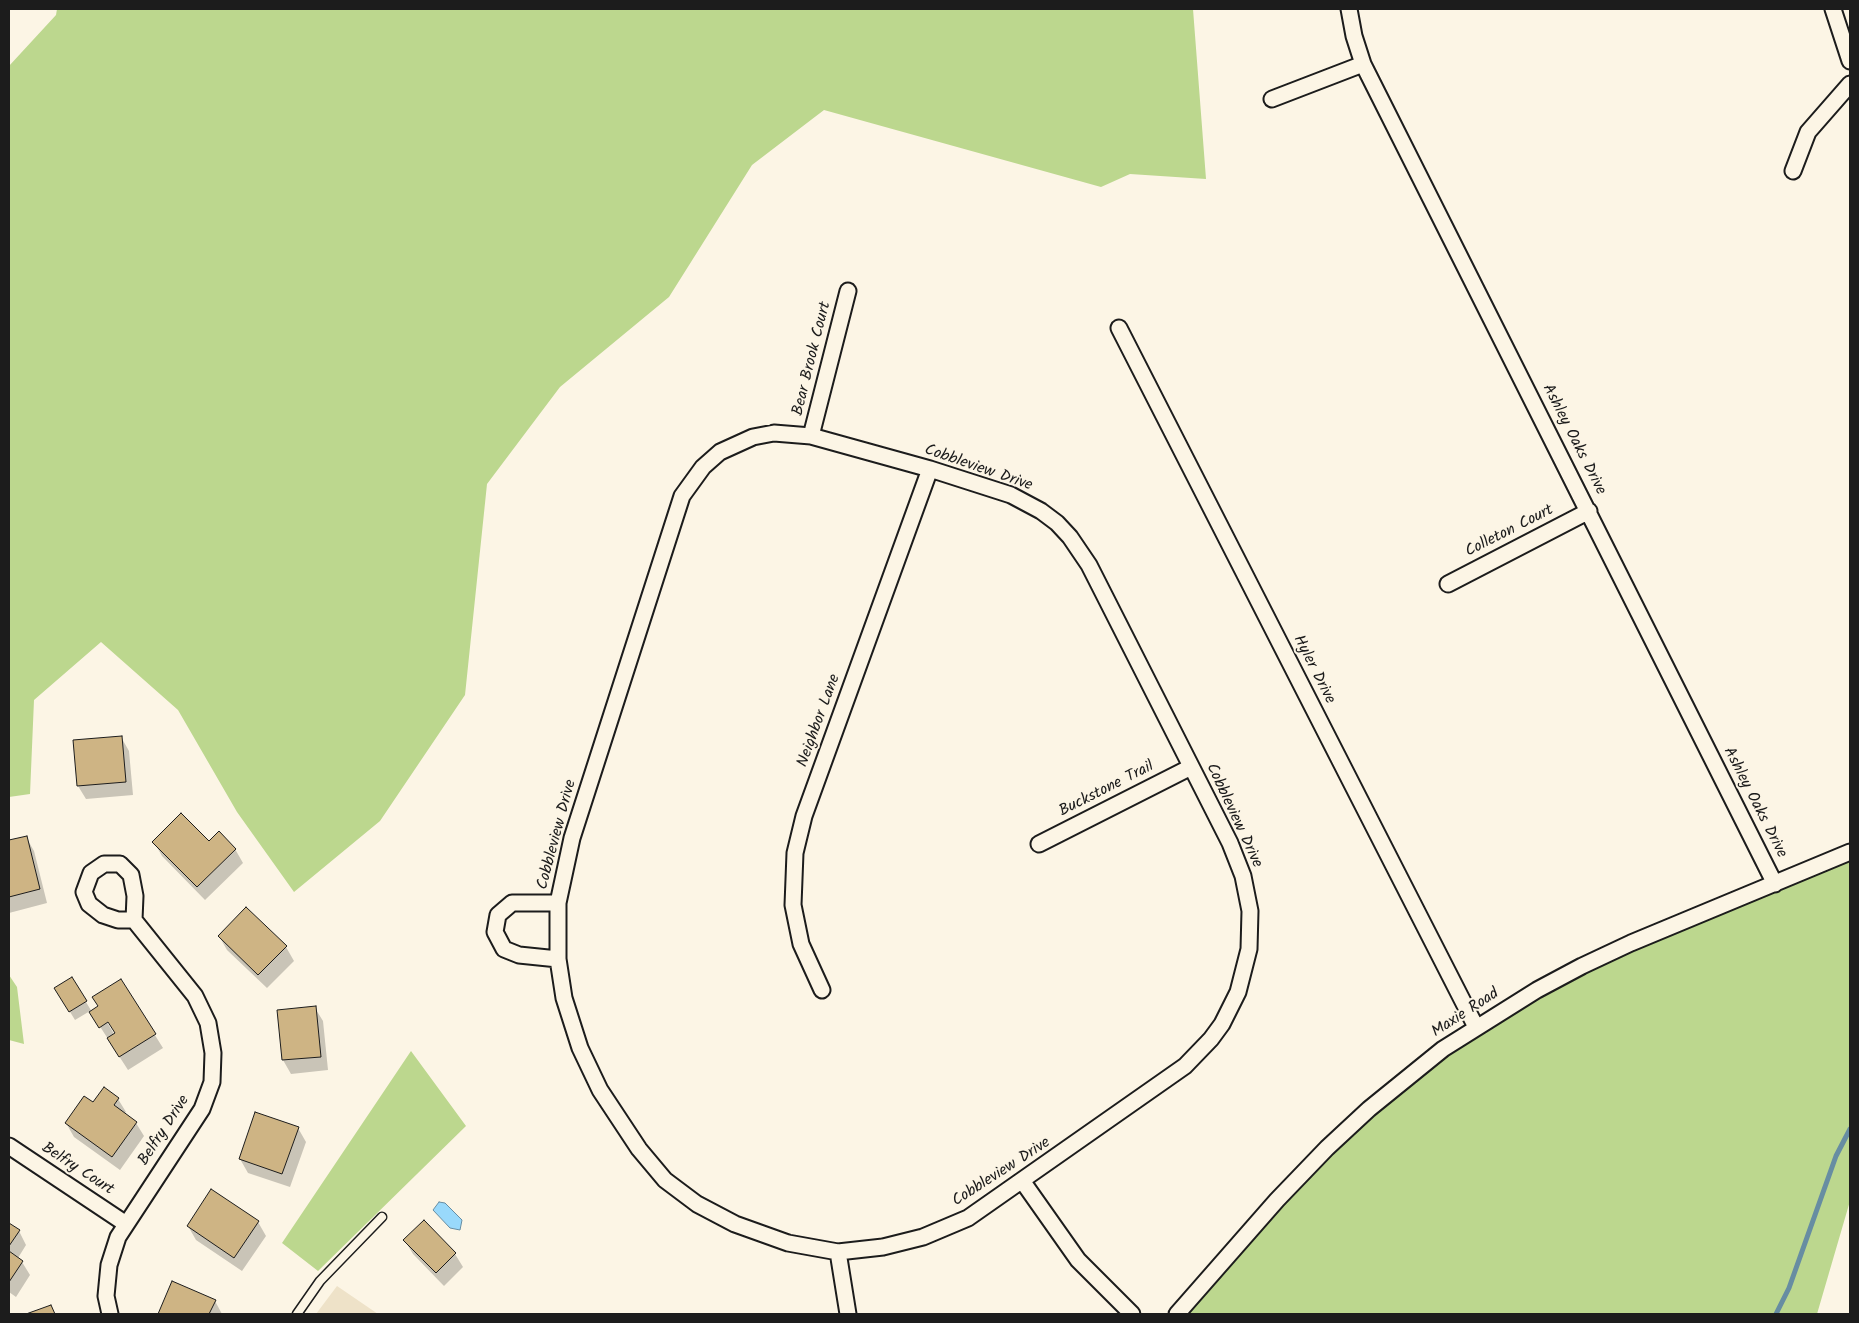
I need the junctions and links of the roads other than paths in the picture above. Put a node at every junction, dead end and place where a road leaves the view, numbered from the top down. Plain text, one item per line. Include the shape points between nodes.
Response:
1 (1349, 9) edge
2 (1833, 9) edge
3 (1850, 61) edge
4 (1363, 64) junction
5 (1850, 84) edge
6 (1272, 99) dead end
7 (1793, 172) dead end
8 (848, 291) dead end
9 (1120, 328) dead end
10 (811, 436) junction
11 (930, 469) junction
12 (1589, 511) junction
13 (1448, 584) dead end
14 (1191, 767) junction
15 (1039, 844) dead end
16 (1850, 852) edge
17 (1775, 884) junction
18 (558, 903) junction
19 (134, 920) dead end
20 (558, 959) junction
21 (822, 990) dead end
22 (1476, 1027) junction
23 (9, 1146) edge
24 (1023, 1182) junction
25 (382, 1217) dead end
26 (126, 1224) junction
27 (838, 1252) junction
28 (110, 1314) edge
29 (297, 1314) edge
30 (848, 1314) edge
31 (1132, 1314) edge
32 (1177, 1314) edge

1 - 4 street, Ashley Oaks Drive
2 - 3 street
4 - 6 street
4 - 12 street, Ashley Oaks Drive
5 - 7 street via 1808,132
8 - 10 street, Bear Brook Court
9 - 22 street, Hyler Drive
10 - 11 street, Cobbleview Drive
10 - 18 street, Cobbleview Drive via 774,433 736,443 703,467 682,496 572,838
11 - 14 street, Cobbleview Drive via 1024,501 1057,523 1070,537 1089,565
11 - 21 street, Neighbor Lane via 804,816 795,853 792,888 799,934
12 - 13 street, Colleton Court
12 - 17 street, Ashley Oaks Drive
14 - 15 street, Buckstone Trail
14 - 24 street, Cobbleview Drive via 1230,843 1247,895 1249,949 1238,992 1222,1024 1185,1066
16 - 17 street, Maxie Road
17 - 22 street, Maxie Road via 1582,966
18 - 20 street, Cobbleview Drive
18 - 20 street via 512,904 498,915 495,932 504,949 519,955
19 - 26 street, Belfry Drive via 195,996 208,1023 213,1053 212,1082 202,1109
20 - 27 street, Cobbleview Drive via 564,998 580,1048 600,1090 639,1149 665,1180 697,1204 735,1224 788,1243
22 - 32 street, Maxie Road via 1407,1076 1327,1148
23 - 26 street, Belfry Court
24 - 27 street, Cobbleview Drive via 968,1218 923,1237 883,1247
24 - 31 street via 1078,1260
25 - 29 lane via 320,1281
26 - 28 street, Belfry Drive via 109,1265 106,1296
27 - 30 street

